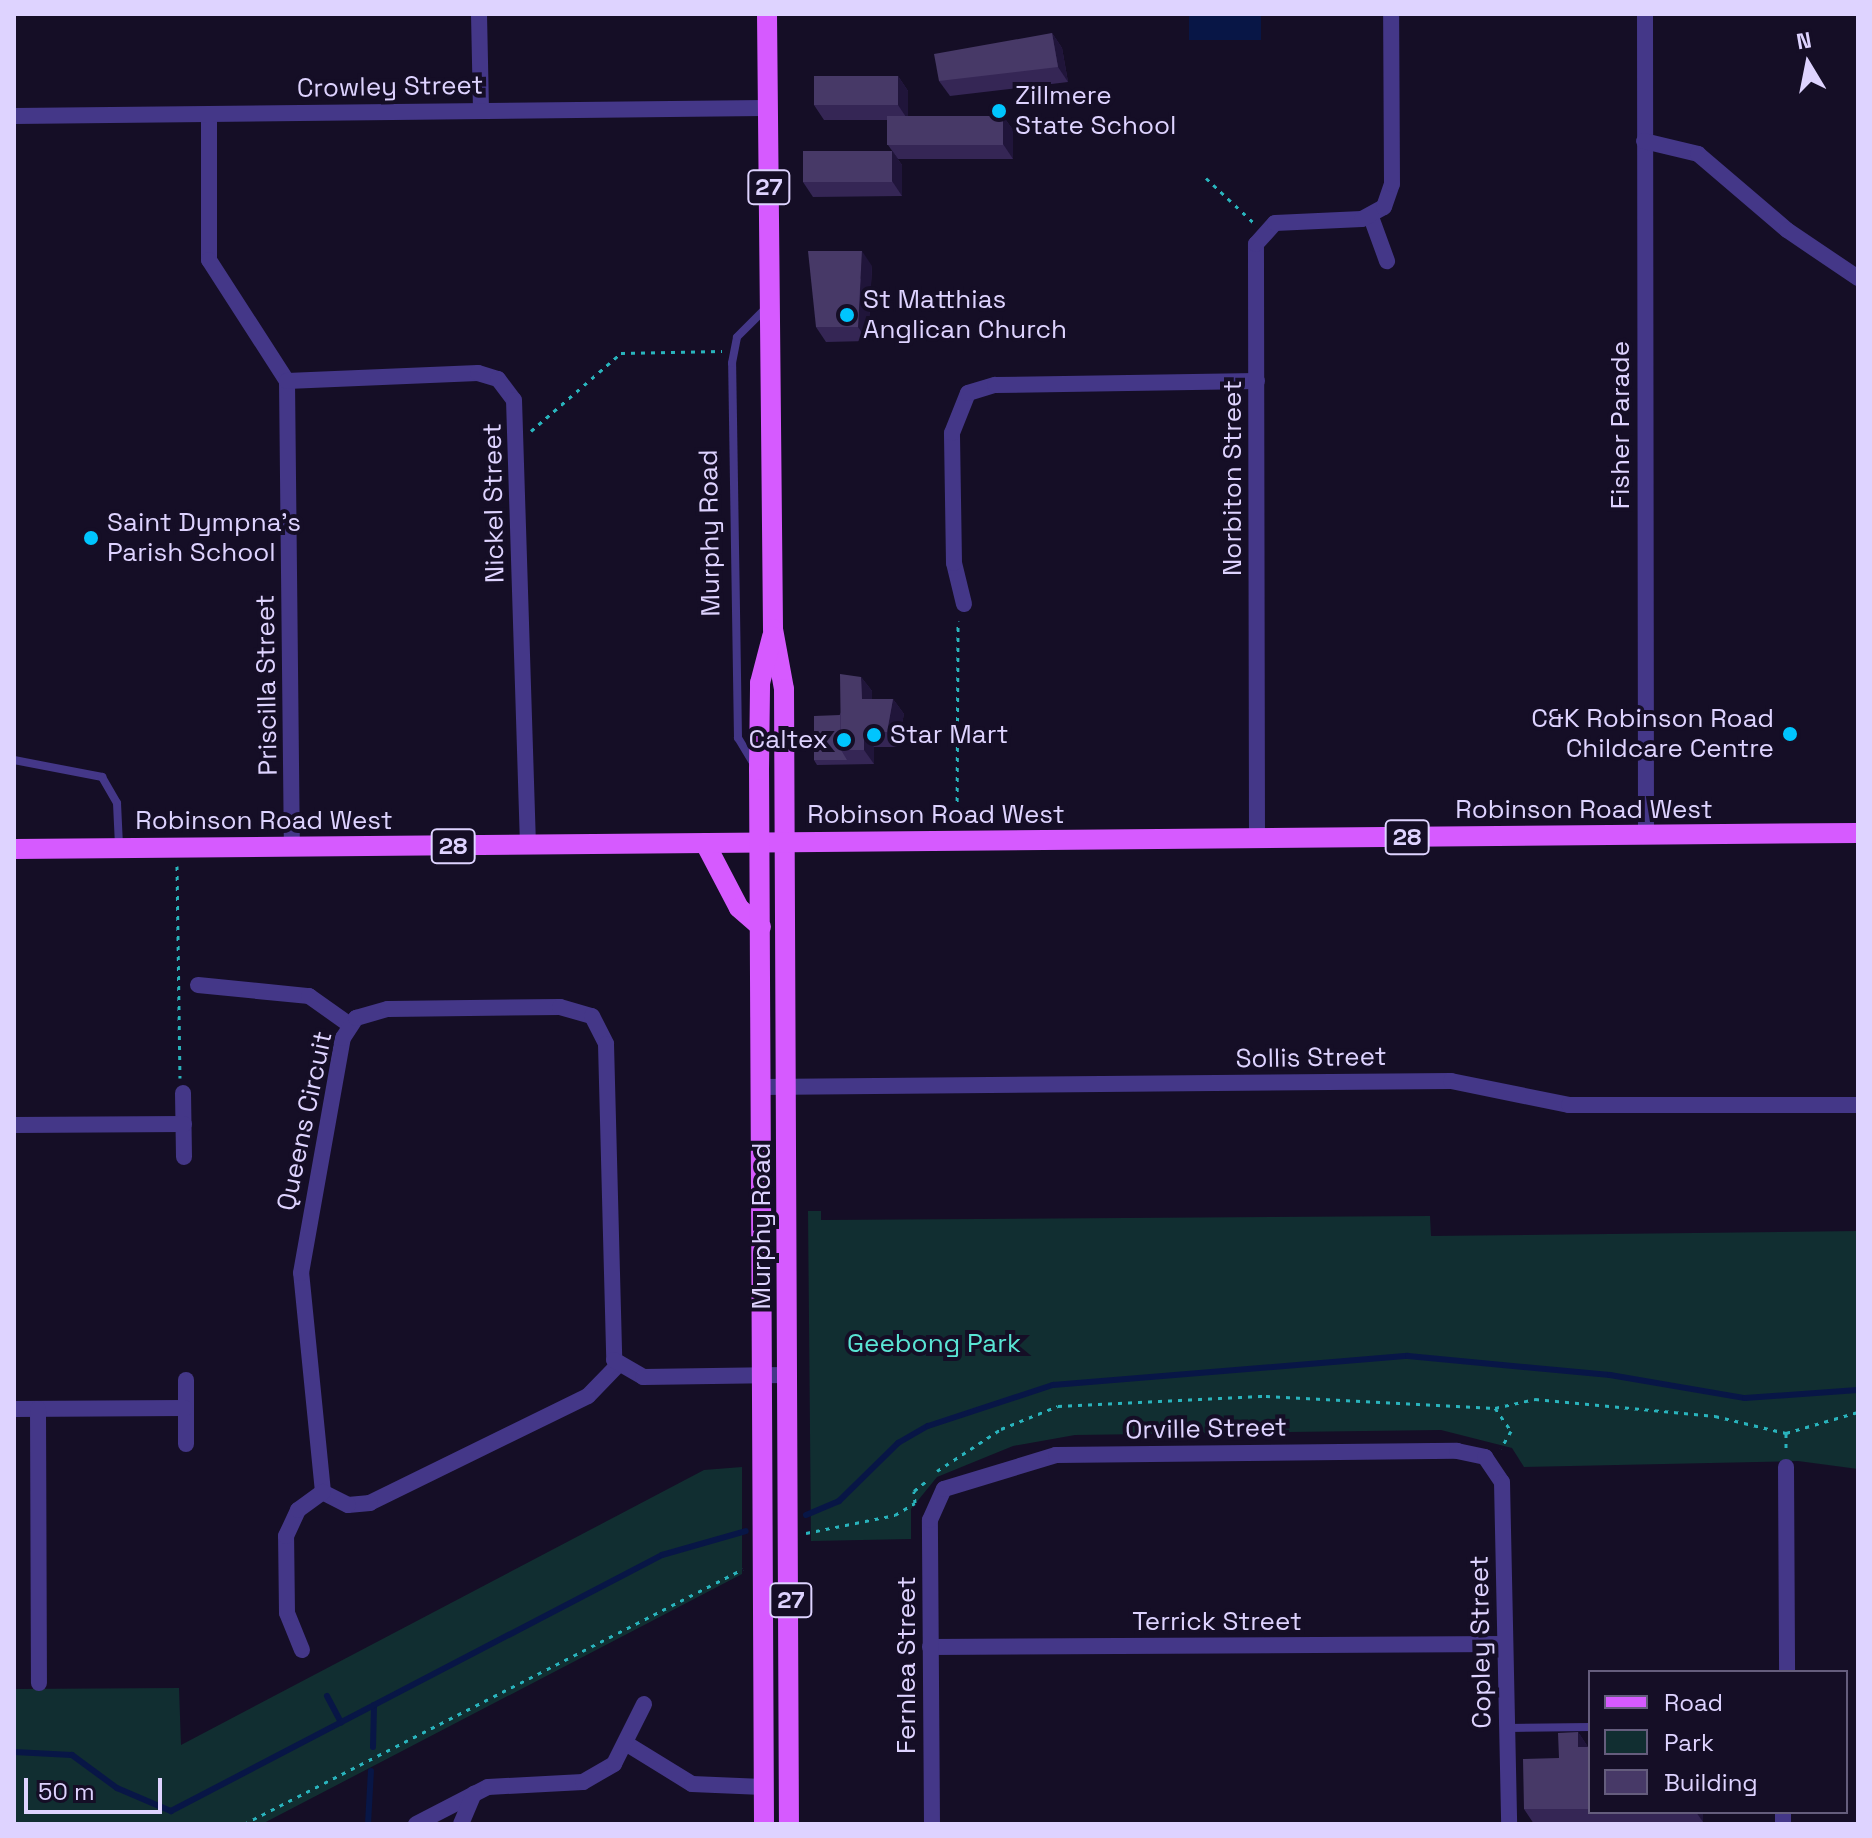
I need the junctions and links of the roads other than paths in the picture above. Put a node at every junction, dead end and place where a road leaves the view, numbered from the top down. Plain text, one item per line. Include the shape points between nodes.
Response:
1 (479, 14) edge
2 (767, 14) edge
3 (1391, 14) edge
4 (1645, 14) edge
5 (768, 108) junction
6 (481, 110) junction
7 (209, 114) junction
8 (14, 116) edge
9 (1644, 141) junction
10 (1371, 217) junction
11 (1387, 261) dead end
12 (1858, 278) edge
13 (770, 303) junction
14 (287, 381) junction
15 (1257, 381) junction
16 (964, 604) road end
17 (773, 629) junction
18 (14, 760) edge
19 (759, 770) junction
20 (1858, 833) edge
21 (1646, 835) junction
22 (1257, 838) junction
23 (759, 842) junction
24 (785, 842) junction
25 (705, 843) junction
26 (528, 845) junction
27 (292, 847) junction
28 (14, 849) edge
29 (120, 849) junction
30 (761, 927) junction
31 (198, 985) dead end
32 (350, 1025) junction
33 (761, 1087) junction
34 (787, 1087) junction
35 (183, 1093) road end
36 (1858, 1105) edge
37 (184, 1124) junction
38 (14, 1125) edge
39 (184, 1157) dead end
40 (618, 1365) junction
41 (789, 1375) junction
42 (761, 1376) junction
43 (186, 1380) dead end
44 (185, 1408) junction
45 (14, 1409) edge
46 (38, 1409) junction
47 (186, 1444) dead end
48 (1492, 1462) joint
49 (1786, 1467) dead end
50 (323, 1492) junction
51 (932, 1505) joint
52 (1504, 1644) junction
53 (930, 1647) junction
54 (302, 1650) dead end
55 (1787, 1670) edge
56 (39, 1683) dead end
57 (644, 1704) dead end
58 (1588, 1727) edge
59 (1507, 1728) junction
60 (627, 1744) junction
61 (763, 1787) junction
62 (474, 1794) junction
63 (416, 1824) edge
64 (461, 1824) edge
65 (764, 1824) edge
66 (789, 1824) edge
67 (932, 1824) edge
68 (1509, 1824) edge

1 - 6 street
2 - 5 main road, Murphy Road / 27
3 - 10 street via 1392,184
4 - 9 street, Fisher Parade
5 - 6 street, Crowley Street
5 - 13 main road, Murphy Road / 27
6 - 7 street, Crowley Street
7 - 8 street, Crowley Street
7 - 14 street via 209,260
9 - 12 street via 1698,154 1787,230
9 - 21 street, Fisher Parade
10 - 11 street
10 - 15 street, Norbiton Street via 1285,221 1262,230 1256,244
13 - 17 main road, Murphy Road / 27
13 - 19 lane, Murphy Road via 733,351 738,738
14 - 26 street, Nickel Street via 488,376 514,400
14 - 27 street, Priscilla Street
15 - 16 street via 995,385 968,393 952,433 954,563
15 - 22 street, Norbiton Street
17 - 19 main road, Murphy Road / 27 via 760,683
17 - 24 main road, Murphy Road / 27 via 784,689
18 - 29 lane via 102,777 117,803
19 - 23 main road, Murphy Road / 27
20 - 21 main road, Robinson Road West / 28
21 - 22 main road, Robinson Road West / 28
22 - 24 main road, Robinson Road West / 28
23 - 24 main road, Robinson Road West / 28
23 - 25 main road, Robinson Road West / 28
23 - 30 main road, Murphy Road / 27
24 - 34 main road, Murphy Road / 27
25 - 26 main road, Robinson Road West / 28
25 - 30 main road via 739,908
26 - 27 main road, Robinson Road West / 28
27 - 29 main road, Robinson Road West / 28
28 - 29 main road, Robinson Road West / 28
30 - 33 main road, Murphy Road / 27
31 - 32 street via 309,996
32 - 40 street, Queens Circuit via 373,1010 560,1007 582,1010 600,1024 609,1340
32 - 50 street, Queens Circuit via 301,1273
33 - 34 street, Sollis Street
33 - 42 main road, Murphy Road / 27
34 - 36 street, Sollis Street via 1451,1081 1569,1105
34 - 41 main road, Murphy Road / 27
35 - 37 street
37 - 38 street
37 - 39 street
40 - 42 street via 643,1377
40 - 50 street via 574,1403 383,1497 348,1505
41 - 42 street
41 - 66 main road, Murphy Road / 27
42 - 61 main road, Murphy Road / 27
43 - 44 street
44 - 46 street
44 - 47 street
45 - 46 street
46 - 56 street
48 - 51 street, Orville Street via 1457,1451 1056,1455 965,1478
48 - 52 street, Copley Street via 1503,1490
49 - 55 street
50 - 54 street via 298,1510 286,1536 287,1613
51 - 53 street, Fernlea Street
52 - 53 street, Terrick Street
52 - 59 street, Copley Street
53 - 67 street, Fernlea Street
57 - 60 street
58 - 59 lane
59 - 68 street, Copley Street
60 - 61 street via 692,1784
60 - 62 street via 614,1764 583,1782
61 - 65 main road, Murphy Road / 27
62 - 63 street
62 - 64 street

